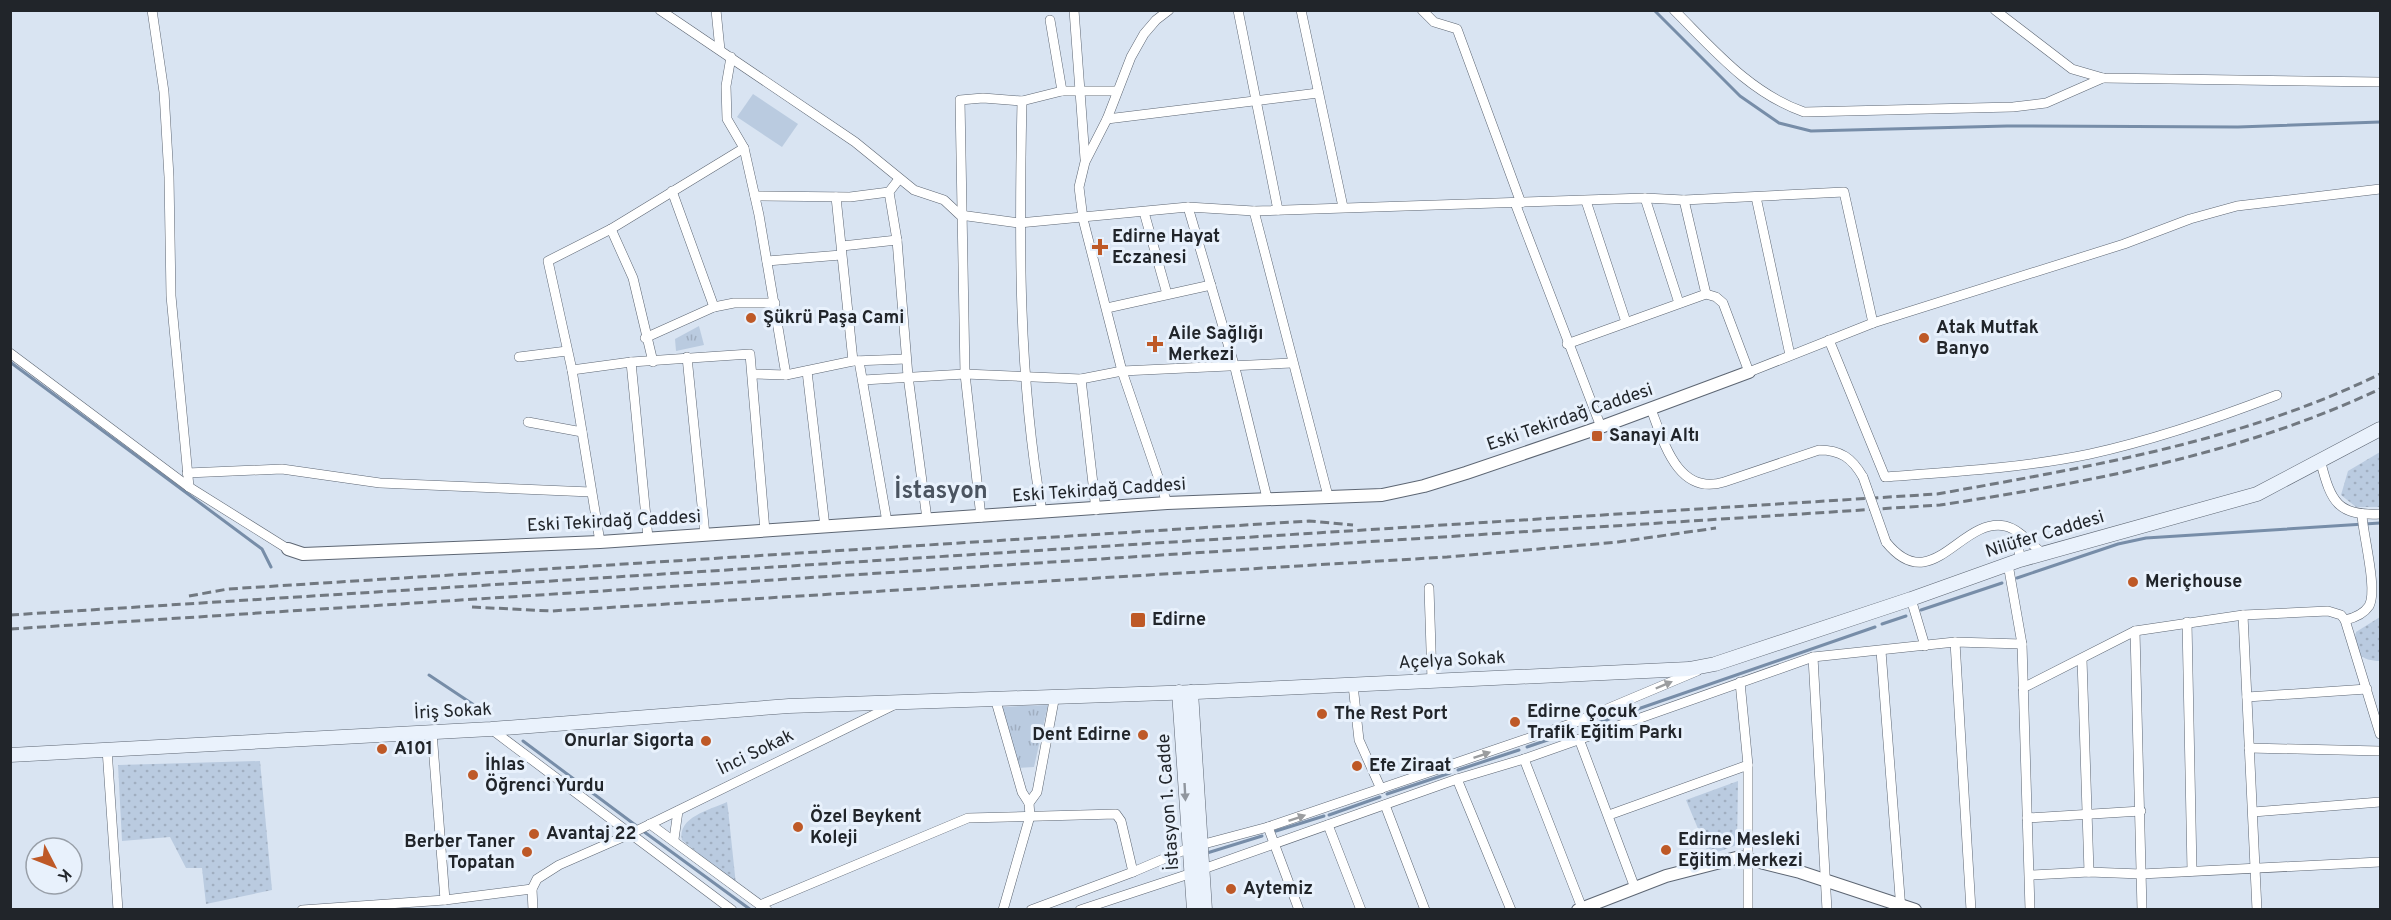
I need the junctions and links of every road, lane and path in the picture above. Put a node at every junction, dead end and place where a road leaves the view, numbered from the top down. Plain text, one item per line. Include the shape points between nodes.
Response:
1 (152, 10) edge
2 (660, 10) edge
3 (716, 10) edge
4 (1074, 10) edge
5 (1169, 10) edge
6 (1238, 10) edge
7 (1301, 10) edge
8 (1422, 10) edge
9 (1674, 10) edge
10 (1995, 10) edge
11 (1050, 20) dead end
12 (720, 50) junction
13 (731, 57) junction
14 (2103, 78) junction
15 (2380, 82) edge
16 (1080, 90) junction
17 (1062, 91) junction
18 (1116, 91) junction
19 (1318, 93) junction
20 (1022, 101) junction
21 (1257, 101) junction
22 (1107, 119) junction
23 (744, 148) junction
24 (1085, 162) junction
25 (898, 179) junction
26 (2380, 189) edge
27 (672, 191) junction
28 (889, 192) junction
29 (755, 196) junction
30 (836, 197) junction
31 (1756, 197) junction
32 (1646, 198) junction
33 (1684, 200) junction
34 (1586, 201) junction
35 (1518, 203) junction
36 (1188, 207) junction
37 (1343, 207) junction
38 (1278, 210) junction
39 (1254, 211) junction
40 (1144, 212) junction
41 (960, 215) junction
42 (1083, 219) junction
43 (1019, 223) junction
44 (611, 229) junction
45 (897, 240) junction
46 (842, 251) junction
47 (767, 261) junction
48 (1211, 285) junction
49 (1167, 294) junction
50 (1706, 294) junction
51 (775, 303) junction
52 (1679, 303) junction
53 (714, 307) junction
54 (1107, 308) junction
55 (1626, 322) junction
56 (1873, 323) junction
57 (645, 338) junction
58 (1829, 340) junction
59 (1567, 344) junction
60 (567, 351) junction
61 (10, 353) edge
62 (1790, 355) junction
63 (519, 357) dead end
64 (687, 357) junction
65 (906, 359) junction
66 (856, 361) junction
67 (631, 362) junction
68 (653, 362) junction
69 (1292, 363) junction
70 (1235, 368) junction
71 (572, 370) junction
72 (807, 371) junction
73 (1122, 371) junction
74 (1749, 372) junction
75 (753, 374) junction
76 (965, 374) junction
77 (786, 375) junction
78 (908, 376) junction
79 (1025, 376) junction
80 (1081, 379) junction
81 (863, 380) junction
82 (2277, 395) dead end
83 (1651, 409) junction
84 (528, 422) dead end
85 (1601, 427) junction
86 (2380, 429) edge
87 (582, 432) junction
88 (2321, 462) junction
89 (188, 473) junction
90 (189, 487) junction
91 (591, 492) junction
92 (1328, 496) junction
93 (1267, 498) junction
94 (1167, 504) junction
95 (1096, 510) junction
96 (1042, 512) junction
97 (2380, 514) edge
98 (2362, 515) junction
99 (981, 517) junction
100 (927, 519) junction
101 (887, 522) junction
102 (825, 526) junction
103 (765, 531) junction
104 (2018, 532) junction
105 (705, 535) junction
106 (648, 537) junction
107 (600, 542) junction
108 (288, 549) joint
109 (2042, 553) junction
110 (2014, 562) junction
111 (1429, 588) dead end
112 (1911, 599) junction
113 (2243, 615) junction
114 (2345, 620) junction
115 (2187, 622) junction
116 (2135, 632) junction
117 (1955, 642) junction
118 (2022, 644) junction
119 (1925, 646) junction
120 (1881, 651) junction
121 (1814, 657) junction
122 (2082, 659) junction
123 (1715, 664) junction
124 (1432, 680) junction
125 (1740, 681) junction
126 (1353, 685) junction
127 (2023, 688) junction
128 (2367, 688) junction
129 (1185, 692) junction
130 (1055, 695) junction
131 (2247, 697) junction
132 (995, 698) junction
133 (898, 703) junction
134 (491, 729) junction
135 (432, 732) junction
136 (2380, 734) edge
137 (1579, 740) junction
138 (2249, 748) junction
139 (107, 749) junction
140 (2380, 751) edge
141 (10, 755) edge
142 (1524, 759) junction
143 (1748, 765) junction
144 (1457, 779) junction
145 (1381, 789) junction
146 (2380, 802) edge
147 (1029, 803) junction
148 (1385, 805) junction
149 (678, 811) junction
150 (2141, 811) junction
151 (2253, 812) junction
152 (2088, 814) junction
153 (1609, 815) junction
154 (1030, 816) junction
155 (2027, 818) junction
156 (650, 824) junction
157 (1328, 825) junction
158 (1268, 827) junction
159 (630, 834) junction
160 (674, 839) junction
161 (1274, 844) junction
162 (1195, 847) junction
163 (1747, 859) junction
164 (2380, 862) edge
165 (2255, 868) junction
166 (1197, 871) junction
167 (2192, 871) junction
168 (1133, 872) junction
169 (2089, 872) junction
170 (2141, 874) junction
171 (2030, 875) junction
172 (1825, 880) junction
173 (1635, 888) junction
174 (532, 890) junction
175 (445, 900) junction
176 (763, 907) edge
177 (356, 908) edge
178 (1901, 908) edge
179 (118, 909) edge
180 (302, 909) edge
181 (533, 909) edge
182 (732, 909) edge
183 (1003, 909) edge
184 (1031, 909) edge
185 (1080, 909) edge
186 (1194, 909) edge
187 (1205, 909) edge
188 (1299, 909) edge
189 (1361, 909) edge
190 (1425, 909) edge
191 (1511, 909) edge
192 (1580, 909) edge
193 (1748, 909) edge
194 (1827, 909) edge
195 (1915, 909) edge
196 (1971, 909) edge
197 (2030, 909) edge
198 (2142, 909) edge
199 (2257, 909) edge

1 - 89 street via 164,92 171,296
2 - 12 street
3 - 12 street
4 - 16 street
5 - 18 street via 1144,34
6 - 21 street
7 - 19 street
8 - 35 street via 1434,22 1457,29
9 - 14 street via 1749,84 1780,104 1804,112 2046,103
10 - 14 street via 2072,69
11 - 17 street
12 - 13 street
13 - 23 street via 726,86 727,119
13 - 25 street via 855,142
14 - 15 street
16 - 17 street
16 - 18 street
16 - 24 street
17 - 20 street
18 - 22 street
19 - 21 street
19 - 37 street
20 - 41 street via 960,100
20 - 43 street
21 - 22 street
21 - 38 street
22 - 24 street
23 - 27 street
23 - 29 street
24 - 42 street via 1079,187
25 - 28 street
25 - 41 street via 914,190 944,200
26 - 56 street via 2237,206
27 - 44 street
27 - 53 street
28 - 30 street
28 - 45 street
29 - 30 street
29 - 47 street
30 - 46 street
31 - 33 street
31 - 56 street via 1844,192
31 - 62 street
32 - 33 street
32 - 34 street
32 - 52 street
33 - 50 street
34 - 35 street
34 - 55 street
35 - 37 street
35 - 59 street
36 - 39 street
36 - 40 street
36 - 48 street
37 - 38 street
38 - 39 street
39 - 69 street
40 - 42 street
40 - 49 street
41 - 43 street
41 - 76 street
42 - 43 street
42 - 54 street
43 - 79 street
44 - 57 street via 633,278
44 - 60 street via 548,261
45 - 46 street
45 - 65 street
46 - 47 street
46 - 66 street
47 - 51 street
48 - 49 street
48 - 70 street
49 - 54 street
50 - 52 street
50 - 74 street via 1723,303
51 - 53 street
51 - 77 street
52 - 55 street
53 - 57 street
54 - 73 street
55 - 59 street
56 - 58 street
57 - 68 street
58 - 62 street
58 - 82 street via 1885,477 1978,470 2088,454 2186,429
59 - 85 street
60 - 63 street
60 - 71 street
61 - 90 street
62 - 74 street
64 - 68 street
64 - 75 street via 750,354
64 - 105 street
65 - 66 street
65 - 78 street
66 - 72 street
66 - 81 street
67 - 68 street
67 - 71 street
67 - 106 street
69 - 70 street
69 - 92 street
70 - 73 street
70 - 93 street
71 - 87 street
72 - 77 street
72 - 102 street
73 - 80 street
73 - 94 street
74 - 83 street, Eski Tekirdağ Caddesi
75 - 77 street
75 - 103 street
76 - 78 street
76 - 79 street
76 - 99 street
78 - 81 street
78 - 100 street
79 - 80 street
79 - 96 street
80 - 95 street
81 - 101 street
83 - 85 street, Eski Tekirdağ Caddesi
83 - 104 street, bridge via 1677,467 1699,485 1711,486 1819,450 1833,450 1846,456 1863,477 1886,542 1902,557 1921,562 1945,554 1984,528 2002,526
84 - 87 street
85 - 92 street, Eski Tekirdağ Caddesi via 1424,486 1382,495
86 - 88 main road, Nilüfer Caddesi
87 - 91 street
88 - 98 street via 2333,498 2347,512
88 - 109 main road, Nilüfer Caddesi via 2257,494
89 - 90 street
89 - 91 street via 282,469 380,483
90 - 108 street
91 - 107 street
92 - 93 street, Eski Tekirdağ Caddesi
93 - 94 street, Eski Tekirdağ Caddesi
94 - 95 street, Eski Tekirdağ Caddesi
95 - 96 street, Eski Tekirdağ Caddesi
96 - 99 street, Eski Tekirdağ Caddesi
97 - 98 street
98 - 114 street via 2371,598 2363,612
99 - 100 street, Eski Tekirdağ Caddesi
100 - 101 street, Eski Tekirdağ Caddesi
101 - 102 street, Eski Tekirdağ Caddesi
102 - 103 street, Eski Tekirdağ Caddesi
103 - 105 street, Eski Tekirdağ Caddesi
104 - 109 street
104 - 110 street
105 - 106 street, Eski Tekirdağ Caddesi
106 - 107 street, Eski Tekirdağ Caddesi
107 - 108 street, Eski Tekirdağ Caddesi via 303,554
109 - 110 main road, Nilüfer Caddesi
110 - 112 main road, Nilüfer Caddesi
110 - 118 street
111 - 124 street
112 - 119 street
112 - 123 main road, Nilüfer Caddesi
113 - 114 street via 2328,611
113 - 115 street
113 - 131 street
114 - 128 street
115 - 116 street
115 - 167 street
116 - 122 street
116 - 150 street
117 - 118 street
117 - 119 street
117 - 196 street
118 - 127 street
119 - 120 street
120 - 121 street
120 - 178 street
121 - 125 street
121 - 172 street
122 - 127 street
122 - 152 street
123 - 124 main road, Açelya Sokak via 1664,672
145 -> 123 street via 1576,722
124 - 126 main road, Açelya Sokak
125 - 137 street
125 - 143 street
126 - 129 main road, Açelya Sokak
126 - 145 street via 1359,740
127 - 155 street
128 - 131 street
128 - 136 street
129 - 130 main road, İnci Sokak
129 - 162 main road, İstasyon 1. Cadde
130 - 132 main road, İnci Sokak
130 - 147 street via 1036,792
131 - 138 street
132 - 133 main road, İnci Sokak
132 - 147 street via 1022,792
133 - 134 main road, İriş Sokak via 789,706
133 - 149 street, İnci Sokak
134 - 135 main road, İriş Sokak
134 - 159 street
135 - 139 main road, İriş Sokak
135 - 175 street
137 - 142 street
137 - 153 street
138 - 140 street
138 - 151 street
139 - 141 main road, İriş Sokak
139 - 179 street
142 - 144 street
142 - 192 street
143 - 153 street
143 - 163 street
144 - 148 street
144 - 191 street
158 -> 145 street
146 - 151 street
147 - 154 street
148 - 157 street
148 - 190 street
149 - 156 street, İnci Sokak
149 - 160 street
150 - 152 street
150 - 170 street
151 - 165 street
152 - 155 street
152 - 169 street
153 - 173 street
154 - 168 street via 1116,814
154 - 176 street via 968,818
154 - 183 street
155 - 171 street
156 - 159 street, İnci Sokak
156 - 160 street
157 - 161 street
157 - 189 street
158 - 161 street
158 - 162 street
159 - 174 street, İnci Sokak via 559,865 537,879
159 - 182 street
160 - 176 street
161 - 166 street
161 - 188 street
162 - 166 main road, İstasyon 1. Cadde
162 - 168 street
163 - 172 street
163 - 173 street via 1719,861
163 - 193 street
164 - 165 street
165 - 167 street
165 - 199 street
166 - 185 street
166 - 186 main road, İstasyon 1. Cadde
166 - 187 main road, İstasyon 1. Cadde
167 - 170 street
168 - 184 street
169 - 170 street
169 - 171 street
170 - 198 street
171 - 197 street
172 - 178 street
172 - 194 street
173 - 192 street
174 - 175 street
174 - 181 street
175 - 177 street
177 - 180 street
178 - 195 street

